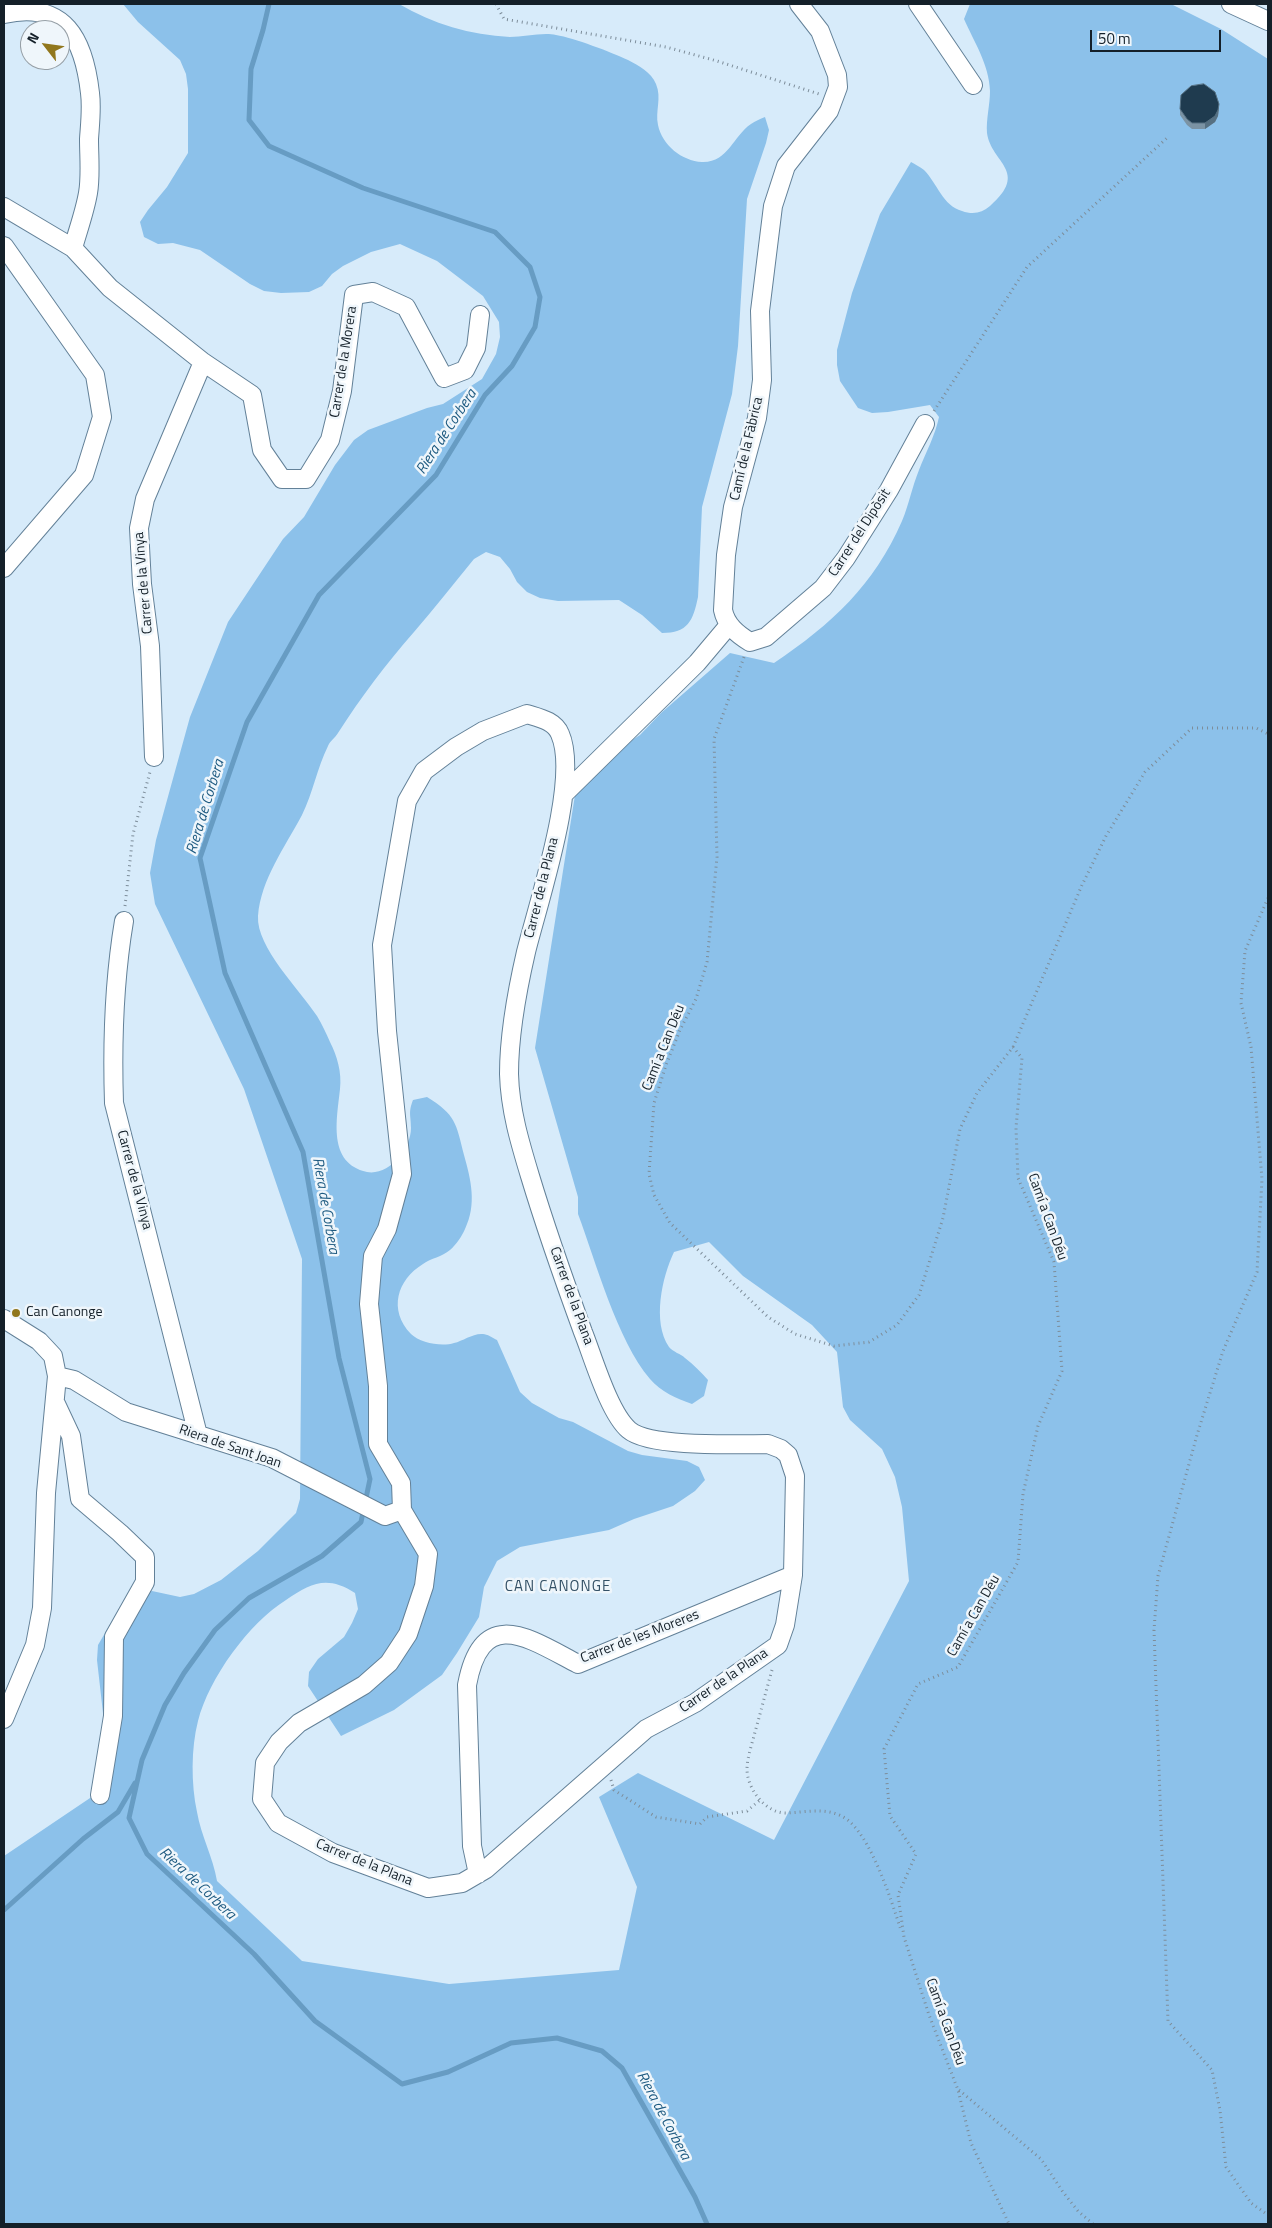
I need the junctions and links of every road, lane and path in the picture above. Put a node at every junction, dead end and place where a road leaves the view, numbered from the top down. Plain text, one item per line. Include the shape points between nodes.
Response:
1 (496, 4) edge
2 (799, 4) edge
3 (918, 4) edge
4 (1231, 4) edge
5 (4, 14) edge
6 (1268, 21) edge
7 (973, 85) dead end
8 (834, 99) junction
9 (1168, 137) dead end
10 (4, 207) edge
11 (4, 246) edge
12 (73, 248) junction
13 (480, 315) dead end
14 (203, 362) junction
15 (925, 424) joint
16 (4, 568) edge
17 (729, 625) junction
18 (750, 642) junction
19 (1268, 734) edge
20 (154, 757) joint
21 (564, 794) junction
22 (1268, 898) edge
23 (124, 920) joint
24 (1013, 1047) junction
25 (4, 1319) edge
26 (57, 1376) junction
27 (56, 1404) junction
28 (198, 1435) junction
29 (402, 1510) junction
30 (793, 1575) junction
31 (778, 1645) junction
32 (4, 1719) edge
33 (606, 1764) junction
34 (100, 1795) dead end
35 (760, 1800) junction
36 (478, 1874) junction
37 (904, 1938) junction
38 (958, 2090) junction
39 (1268, 2215) edge
40 (1009, 2224) edge
41 (1093, 2224) edge

1 - 8 path via 504,19 666,48
2 - 8 street, Camí de la Fàbrica via 820,31 828,50 838,87
3 - 7 street
4 - 6 street
5 - 12 street via 37,9 58,16 71,28 83,60 90,94 88,192
8 - 17 street, Camí de la Fàbrica via 786,166 773,206 760,311 762,380 757,418 734,507 726,555 723,610
9 - 15 path via 1027,267
10 - 12 street, Carrer de la Morera
11 - 16 street via 95,375 102,417 84,475
12 - 14 street, Carrer de la Morera via 110,288
13 - 14 street, Carrer de la Morera via 476,348 464,370 444,378 406,307 373,292 354,295 342,391 330,440 306,480 282,479 262,450 252,395
14 - 20 street, Carrer de la Vinya via 145,500 138,528 150,646
15 - 18 street, Carrer del Dipòsit via 889,490 823,588 766,637
17 - 18 street
17 - 21 street via 697,662
18 - 24 path, Camí a Can Déu via 714,739 717,857 707,962 696,1000 680,1030 654,1103 649,1174 654,1195 670,1223 768,1317 788,1330 834,1346 869,1342 897,1325 919,1295 943,1218 960,1129 976,1093
19 - 24 path via 1256,728 1192,728 1145,772 1106,836 1082,885
20 - 23 path via 133,834
21 - 29 street, Carrer de la Plana via 565,755 561,736 556,726 527,714 483,731 456,747 424,771 407,800 382,945 387,1031 402,1174 387,1229 373,1256 369,1304 378,1386 378,1444 401,1483
21 - 30 street, Carrer de la Plana via 526,954 511,1042 512,1106 523,1152 555,1255 616,1414 630,1431 650,1438 676,1442 768,1444 788,1455 795,1476
22 - 39 path via 1245,951 1241,1003 1251,1047 1262,1179 1257,1272 1224,1351 1196,1435 1158,1576 1154,1630 1168,2021 1212,2070 1226,2167 1251,2203
23 - 28 street, Carrer de la Vinya via 118,954 114,1103
24 - 37 path, Camí a Can Déu via 1022,1058 1016,1128 1018,1178 1054,1262 1062,1371 1038,1426 1023,1494 1018,1562 958,1667 918,1684 884,1749 890,1816 916,1854 898,1895
25 - 26 street via 39,1340 53,1356
26 - 27 street
26 - 28 street, Riera de Sant Joan via 74,1380 126,1412
27 - 32 street via 42,1608 35,1645
27 - 34 street via 71,1436 80,1499 145,1558 145,1582 114,1637 113,1716
28 - 29 street, Riera de Sant Joan via 272,1458 385,1516
29 - 36 street, Carrer de la Plana via 428,1554 424,1586 408,1634 389,1663 364,1685 299,1723 279,1742 265,1763 262,1799 278,1823 333,1853 428,1888 462,1883
30 - 31 street, Carrer de la Plana via 785,1625
30 - 36 street, Carrer de les Moreres via 578,1664 528,1637 503,1633 488,1640 472,1662 467,1684 472,1846
31 - 33 street, Carrer de la Plana via 694,1704 646,1729
31 - 35 path via 747,1770
33 - 35 path via 614,1790 656,1817 667,1820 700,1824 707,1818 748,1811
33 - 36 street, Carrer de la Plana
35 - 37 path via 770,1809 784,1814 832,1812 849,1821 863,1839 885,1884
37 - 38 path, Camí a Can Déu
38 - 40 path, Camí a Can Déu via 971,2143
38 - 41 path via 1041,2159 1078,2211

